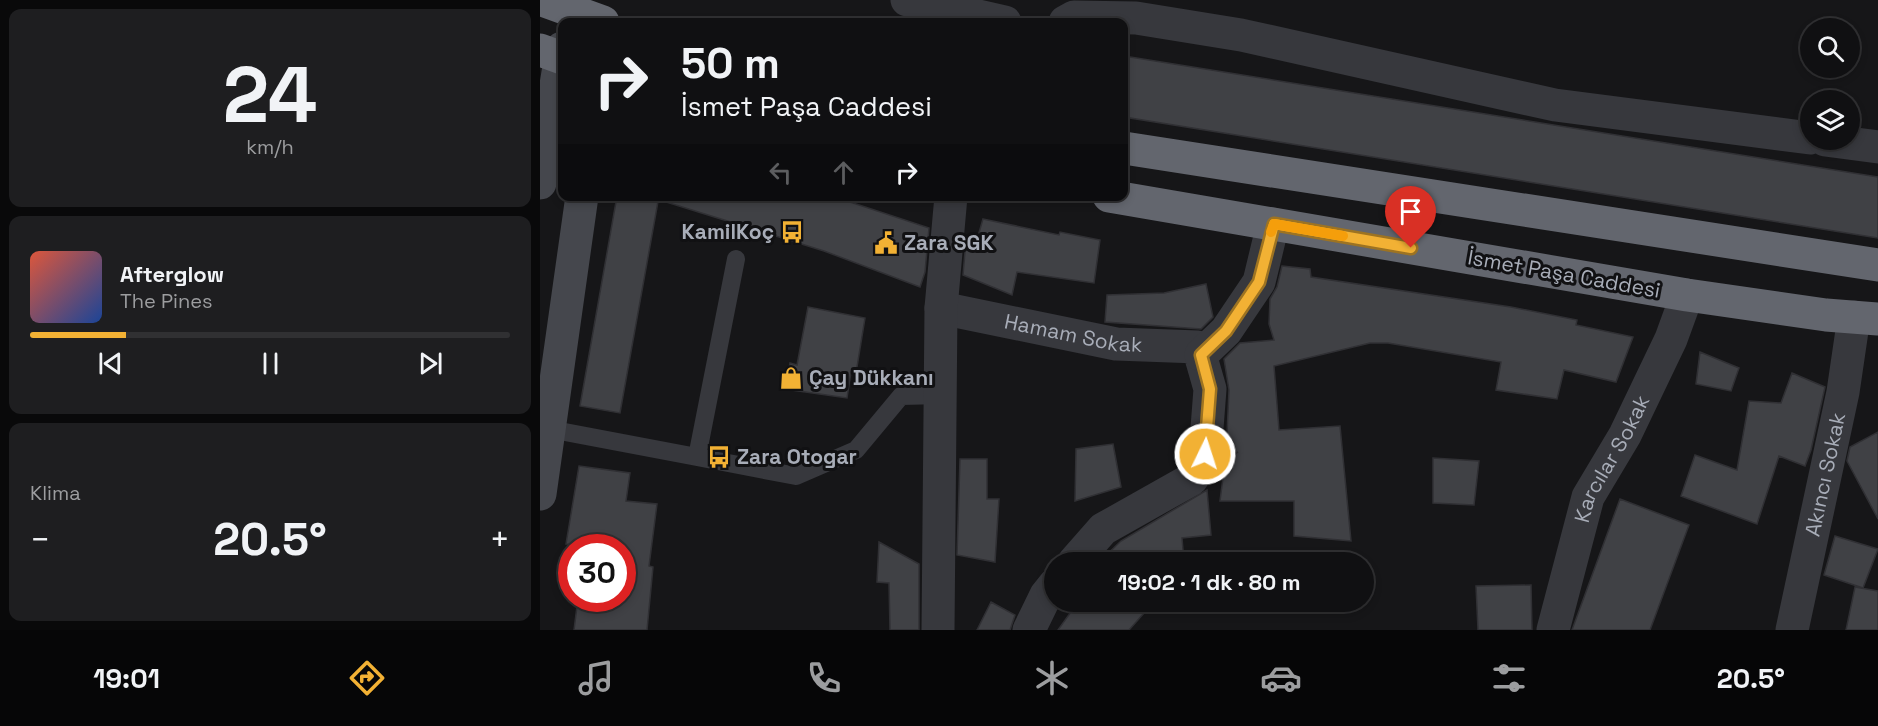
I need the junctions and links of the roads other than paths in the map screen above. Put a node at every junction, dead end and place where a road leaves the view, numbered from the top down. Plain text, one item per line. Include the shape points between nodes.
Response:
1 (542, 0) edge
2 (907, 0) edge
3 (1132, 0) edge
4 (595, 17) edge
5 (987, 18) edge
6 (1072, 18) edge
7 (1177, 25) junction
8 (556, 53) edge
9 (1800, 137) edge
10 (1860, 145) edge
11 (1878, 147) edge
12 (1128, 149) edge
13 (540, 183) edge
14 (1128, 199) edge
15 (581, 201) edge
16 (951, 201) edge
17 (1274, 224) junction
18 (736, 259) dead end
19 (1878, 265) edge
20 (1687, 295) junction
21 (941, 308) junction
22 (1866, 318) edge
23 (1201, 355) junction
24 (942, 395) junction
25 (549, 429) junction
26 (697, 457) junction
27 (540, 494) edge
28 (1083, 552) edge
29 (1044, 600) edge
30 (938, 630) edge
31 (1029, 630) edge
32 (1553, 630) edge
33 (1792, 630) edge

1 - 4 highway
2 - 5 street
3 - 7 street
6 - 7 street via 1136,18
7 - 9 street via 1555,105
8 - 13 main road
10 - 11 street
12 - 19 highway
14 - 17 highway, İsmet Paşa Caddesi
15 - 25 main road
16 - 21 street
17 - 20 highway, İsmet Paşa Caddesi
17 - 23 street via 1259,282 1226,331
18 - 26 lane
20 - 22 highway, İsmet Paşa Caddesi
20 - 32 street, Karcılar Sokak via 1671,339 1625,435 1588,497
21 - 23 street, Hamam Sokak via 1116,344 1198,347
21 - 24 street
22 - 33 street, Akıncı Sokak via 1843,392
23 - 28 street via 1210,389 1205,454 1192,479 1103,529
24 - 26 lane via 902,396 856,450 796,476
24 - 30 street
25 - 26 lane
25 - 27 main road
29 - 31 street

